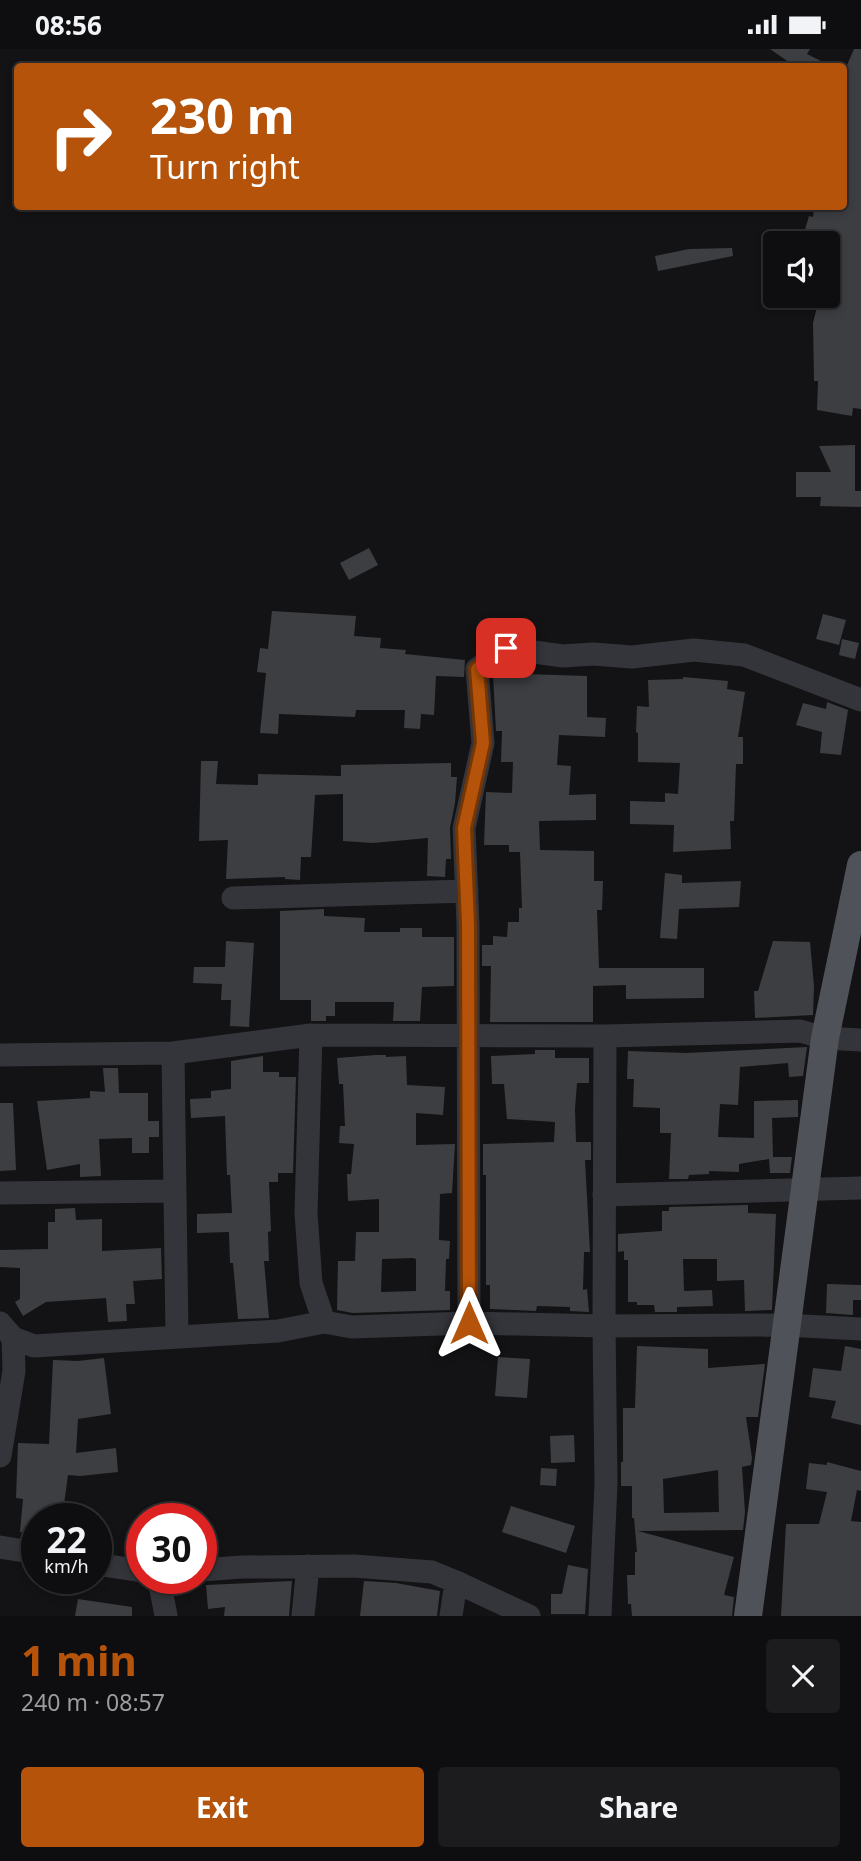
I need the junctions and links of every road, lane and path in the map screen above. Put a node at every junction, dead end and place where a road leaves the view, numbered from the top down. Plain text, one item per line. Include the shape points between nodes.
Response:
1 (861, 700) edge
2 (861, 865) edge
3 (467, 891) junction
4 (233, 898) dead end
5 (467, 1034) junction
6 (311, 1035) junction
7 (605, 1036) junction
8 (825, 1038) junction
9 (861, 1040) edge
10 (173, 1053) junction
11 (0, 1055) edge
12 (804, 1188) junction
13 (861, 1188) edge
14 (175, 1191) junction
15 (0, 1193) edge
16 (604, 1195) junction
17 (324, 1322) junction
18 (469, 1323) junction
19 (785, 1325) junction
20 (604, 1326) junction
21 (861, 1329) edge
22 (6, 1331) edge
23 (177, 1337) junction
24 (0, 1456) edge
25 (0, 1547) edge
26 (21, 1550) edge
27 (308, 1566) junction
28 (217, 1569) edge
29 (456, 1581) junction
30 (162, 1594) edge
31 (166, 1616) edge
32 (303, 1616) edge
33 (452, 1616) edge
34 (529, 1616) edge
35 (600, 1616) edge
36 (748, 1616) edge

1 - 3 street via 744,655 694,650 632,657 562,656 506,648 477,669 483,743 464,828
2 - 8 main road
3 - 4 street
3 - 5 street
5 - 6 street
5 - 7 street
5 - 18 street
6 - 10 street
6 - 17 street via 306,1213 311,1283
7 - 8 street via 800,1031
7 - 16 street
8 - 9 street
8 - 12 main road
10 - 11 street
10 - 14 street
12 - 13 street
12 - 16 street
12 - 19 main road
14 - 15 street
14 - 23 street
16 - 20 street
17 - 18 street via 352,1327
17 - 23 street via 278,1331
18 - 20 street
19 - 20 street
19 - 21 street
19 - 36 main road
20 - 35 street via 606,1484
22 - 23 street via 34,1346
22 - 24 street via 14,1371
25 - 26 street
27 - 28 street
27 - 29 street via 432,1572
27 - 32 street
29 - 33 street
29 - 34 street
30 - 31 street

